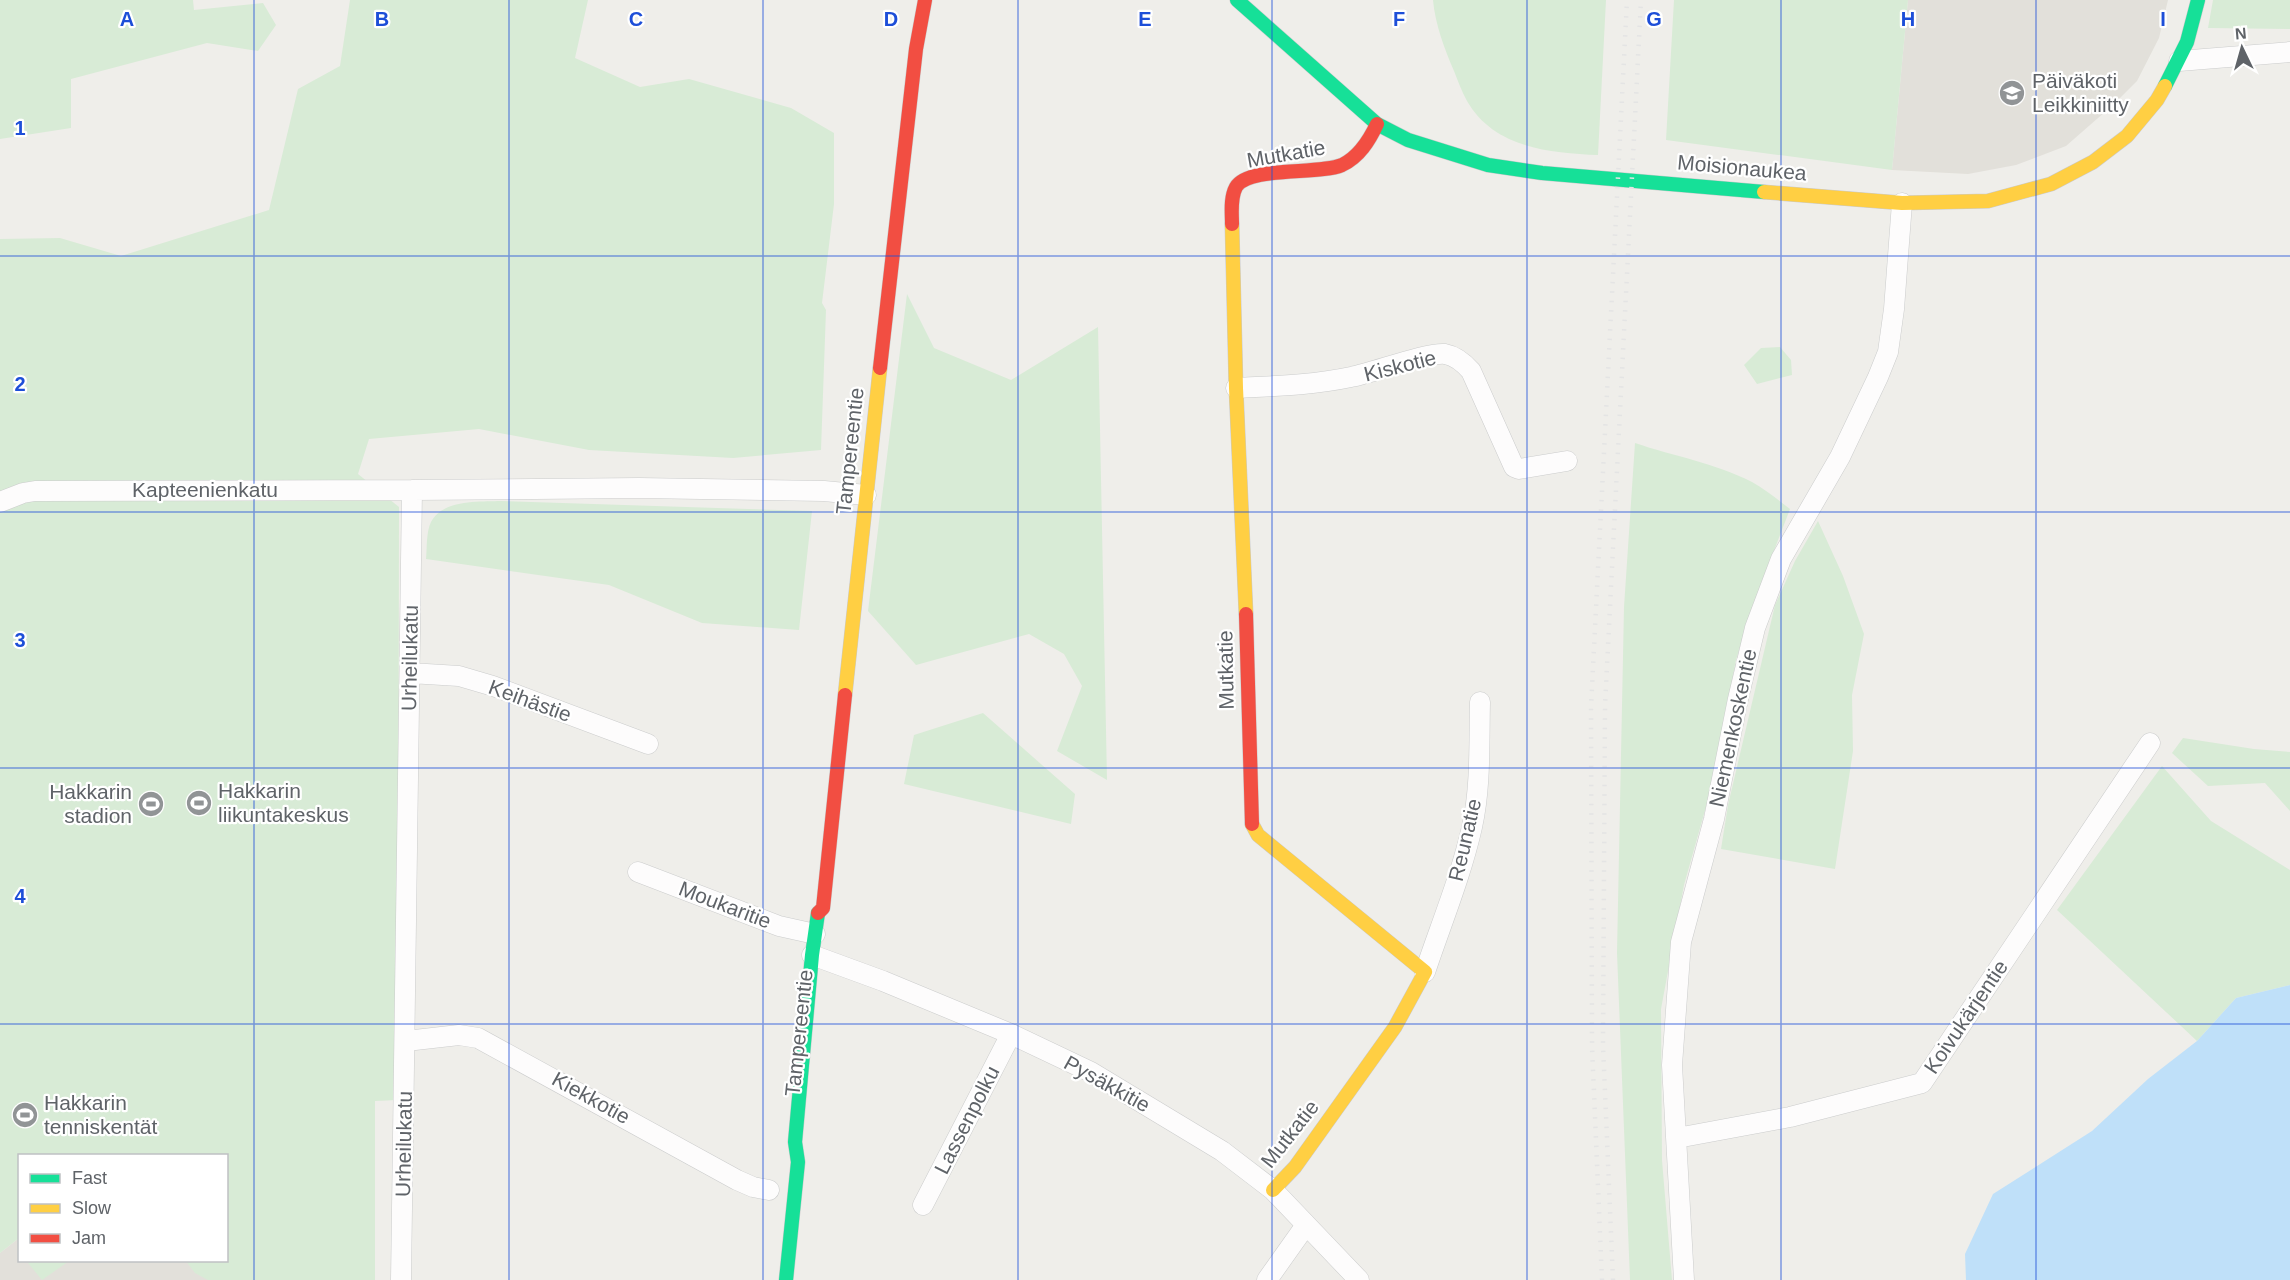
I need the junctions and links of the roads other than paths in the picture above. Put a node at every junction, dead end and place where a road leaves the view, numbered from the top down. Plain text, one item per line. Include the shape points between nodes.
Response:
1 (925, 0) edge
2 (1237, 0) edge
3 (2198, 0) edge
4 (2290, 52) edge
5 (2179, 61) junction
6 (1377, 124) junction
7 (1902, 203) junction
8 (1236, 388) junction
9 (1567, 461) dead end
10 (412, 490) junction
11 (866, 495) junction
12 (0, 502) edge
13 (410, 673) junction
14 (1480, 702) dead end
15 (2150, 743) dead end
16 (648, 744) dead end
17 (638, 872) dead end
18 (823, 908) junction
19 (815, 934) junction
20 (822, 965) junction
21 (1425, 972) junction
22 (1011, 1034) junction
23 (406, 1041) junction
24 (811, 1121) dead end
25 (1677, 1138) junction
26 (798, 1162) junction
27 (769, 1190) dead end
28 (1273, 1190) junction
29 (923, 1205) dead end
30 (1306, 1225) junction
31 (402, 1280) edge
32 (786, 1280) edge
33 (1267, 1280) edge
34 (1359, 1280) edge
35 (1684, 1280) edge

1 - 11 street, Tampereentie via 916,49
2 - 6 street, Moisionaukea
3 - 5 street, Moisionaukea
4 - 5 street
5 - 7 street, Moisionaukea via 2157,100 2127,136 2092,162 2051,184 1988,201
6 - 7 street, Moisionaukea via 1408,140 1488,165 1542,173
6 - 8 street, Mutkatie via 1357,156 1338,166 1248,177 1236,187 1232,201
7 - 25 street, Niemenkoskentie via 1888,352 1840,457 1781,559 1755,628 1737,699 1714,819 1681,942 1672,1065
8 - 9 street, Kiskotie via 1307,385 1445,354 1461,360 1471,372 1514,466 1519,469
8 - 21 street, Mutkatie via 1251,822 1258,835
10 - 11 street via 639,488
10 - 12 street, Kapteenienkatu via 34,491
10 - 13 street, Urheilukatu
11 - 18 street, Tampereentie
13 - 16 street, Keihästie via 459,676 493,686
13 - 23 street, Urheilukatu
14 - 21 street, Reunatie via 1473,825
15 - 25 street, Koivukärjentie via 1922,1083 1790,1117
17 - 19 street, Moukaritie via 779,926
18 - 19 street, Tampereentie via 818,913
18 - 20 street, Tampereentie via 827,914
19 - 20 street, Tampereentie
20 - 22 street, Pysäkkitie via 863,973
20 - 26 street, Tampereentie via 795,1142
21 - 28 street, Mutkatie via 1395,1027 1295,1167
22 - 28 street, Pysäkkitie via 1091,1072 1222,1151
22 - 29 street, Lassenpolku
23 - 27 street, Kiekkotie via 459,1035 478,1038 737,1180
23 - 31 street, Urheilukatu
24 - 26 street, Tampereentie via 808,1143
25 - 35 street, Niemenkoskentie
26 - 32 street, Tampereentie
28 - 30 street, Pysäkkitie
30 - 33 street
30 - 34 street, Pysäkkitie

